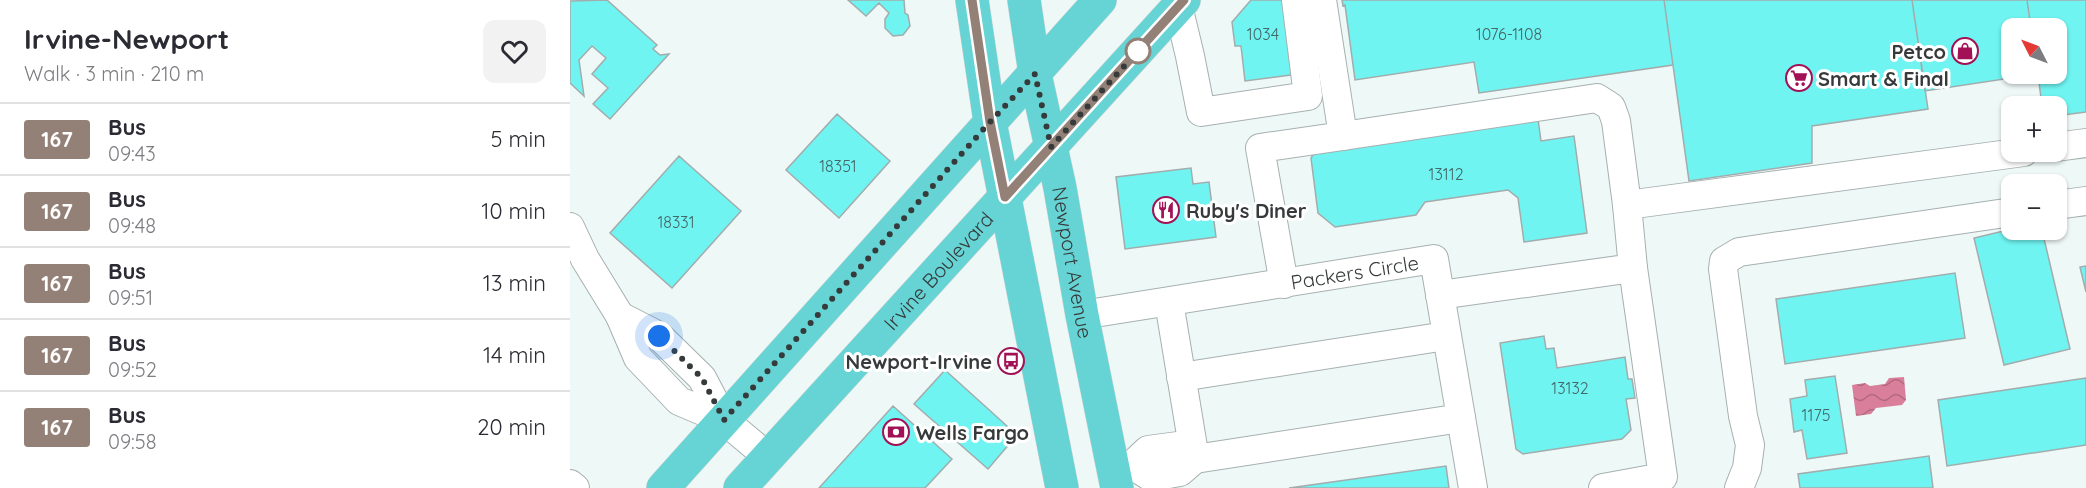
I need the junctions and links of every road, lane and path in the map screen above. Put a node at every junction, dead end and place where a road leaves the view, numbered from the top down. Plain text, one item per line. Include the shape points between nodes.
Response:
1 (972, 0) edge
2 (1024, 0) edge
3 (1100, 0) edge
4 (1296, 0) edge
5 (1322, 0) edge
6 (1181, 3) edge
7 (1035, 74) junction
8 (990, 122) junction
9 (1342, 136) junction
10 (2086, 143) edge
11 (2067, 146) edge
12 (1051, 147) junction
13 (2001, 155) edge
14 (1005, 197) junction
15 (2086, 201) edge
16 (2067, 204) edge
17 (1627, 206) junction
18 (2001, 214) edge
19 (570, 226) edge
20 (1633, 268) junction
21 (1284, 284) junction
22 (1440, 295) junction
23 (1169, 302) junction
24 (1082, 315) junction
25 (1446, 336) junction
26 (1181, 377) junction
27 (1461, 418) junction
28 (724, 420) junction
29 (768, 457) junction
30 (1195, 459) junction
31 (1120, 472) edge
32 (570, 484) edge
33 (575, 488) edge
34 (663, 488) edge
35 (740, 488) edge
36 (1062, 488) edge
37 (1473, 488) edge
38 (1603, 488) edge
39 (1739, 488) edge

1 - 8 main road
2 - 7 main road, Newport Avenue
3 - 7 main road
4 - 6 street via 1308,96 1200,112
5 - 9 street
6 - 12 main road, Irvine Boulevard
7 - 8 main road
7 - 12 main road, Newport Avenue
8 - 14 main road
8 - 28 main road
9 - 17 street via 1597,98 1611,107 1616,121
9 - 21 street via 1260,148
10 - 11 street
12 - 14 main road, Irvine Boulevard
12 - 24 main road, Newport Avenue
13 - 17 street
14 - 29 main road, Irvine Boulevard
14 - 36 main road
15 - 16 street
17 - 20 street
18 - 39 street via 1739,252 1724,261 1750,445
19 - 28 street via 620,316 659,336 702,378
20 - 22 street
20 - 38 street via 1663,477
21 - 22 street, Packers Circle via 1434,259
21 - 23 street, Packers Circle
22 - 25 street, Packers Circle
23 - 24 street, Packers Circle
23 - 26 street
24 - 31 main road, Newport Avenue
25 - 26 street
25 - 27 street, Packers Circle
26 - 30 street
27 - 30 street
27 - 37 street, Packers Circle
28 - 29 street
28 - 34 main road
29 - 35 main road, Irvine Boulevard
30 - 31 street via 1180,472 1151,477
32 - 33 street

